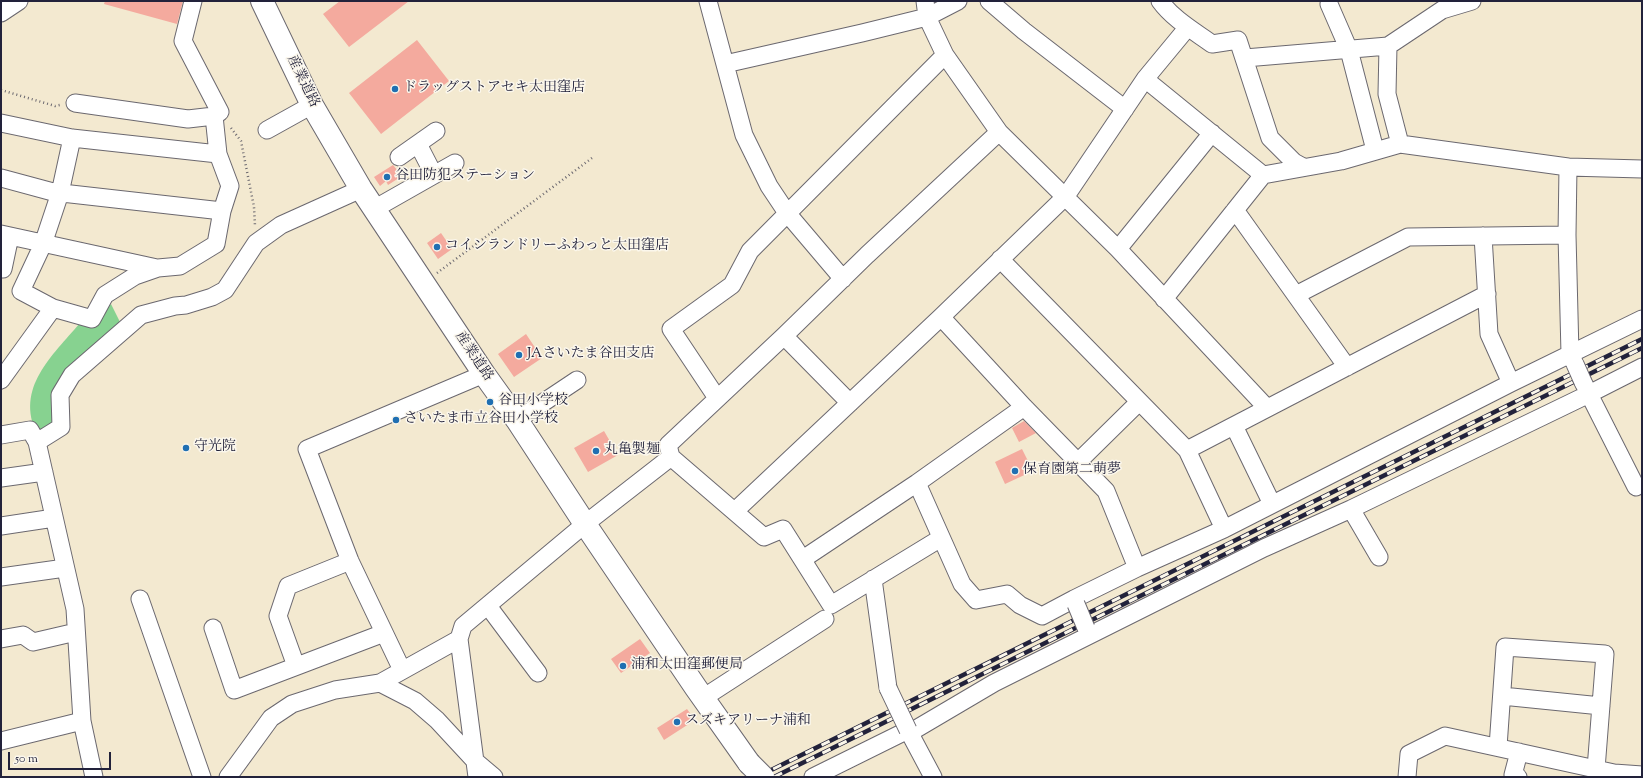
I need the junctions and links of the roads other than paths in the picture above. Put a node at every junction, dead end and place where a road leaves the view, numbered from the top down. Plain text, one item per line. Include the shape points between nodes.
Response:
1 (19, 1) edge
2 (194, 1) edge
3 (262, 1) edge
4 (708, 1) edge
5 (958, 1) edge
6 (989, 1) edge
7 (1160, 1) edge
8 (1472, 1) edge
9 (1329, 4) dead end
10 (1440, 5) edge
11 (926, 9) edge
12 (1, 13) edge
13 (1188, 27) junction
14 (1388, 46) junction
15 (1349, 50) junction
16 (945, 55) junction
17 (1245, 58) junction
18 (725, 64) junction
19 (1145, 79) junction
20 (75, 103) road end
21 (312, 104) junction
22 (1125, 109) junction
23 (217, 114) junction
24 (1, 123) edge
25 (267, 130) dead end
26 (436, 131) dead end
27 (999, 132) junction
28 (1212, 133) junction
29 (72, 138) junction
30 (418, 144) junction
31 (1400, 144) junction
32 (1375, 150) junction
33 (218, 154) junction
34 (399, 157) dead end
35 (455, 164) dead end
36 (1303, 167) junction
37 (1568, 167) junction
38 (1642, 169) edge
39 (434, 175) junction
40 (1263, 175) junction
41 (1, 178) edge
42 (361, 189) junction
43 (60, 193) junction
44 (1066, 196) junction
45 (374, 209) junction
46 (1235, 210) junction
47 (222, 211) junction
48 (787, 213) junction
49 (5, 235) edge
50 (1567, 235) junction
51 (1483, 236) junction
52 (43, 244) junction
53 (1118, 249) junction
54 (1000, 259) junction
55 (158, 268) junction
56 (3, 269) dead end
57 (843, 279) junction
58 (1487, 294) junction
59 (1296, 295) junction
60 (1164, 299) junction
61 (53, 308) junction
62 (940, 317) junction
63 (1642, 319) edge
64 (784, 336) junction
65 (1573, 359) junction
66 (1347, 366) junction
67 (1642, 367) edge
68 (484, 374) junction
69 (1, 380) edge
70 (577, 380) dead end
71 (1511, 383) junction
72 (1586, 388) junction
73 (717, 398) junction
74 (1139, 402) junction
75 (850, 403) junction
76 (1024, 407) junction
77 (1267, 408) junction
78 (517, 420) junction
79 (1234, 426) junction
80 (1, 431) edge
81 (37, 442) junction
82 (1187, 450) junction
83 (669, 451) junction
84 (1078, 462) junction
85 (44, 472) junction
86 (1, 478) edge
87 (917, 483) junction
88 (1636, 487) dead end
89 (1272, 504) junction
90 (1351, 509) junction
91 (735, 511) junction
92 (54, 518) junction
93 (585, 524) junction
94 (1, 526) edge
95 (1224, 529) junction
96 (941, 538) junction
97 (1379, 557) dead end
98 (803, 559) junction
99 (350, 561) junction
100 (65, 568) junction
101 (1137, 568) junction
102 (1, 577) edge
103 (873, 579) junction
104 (140, 600) dead end
105 (1075, 602) junction
106 (488, 606) junction
107 (824, 619) dead end
108 (213, 628) dead end
109 (76, 632) junction
110 (1088, 632) junction
111 (384, 633) junction
112 (1, 639) edge
113 (459, 639) junction
114 (296, 666) junction
115 (402, 670) junction
116 (538, 673) dead end
117 (380, 683) junction
118 (1502, 696) junction
119 (703, 698) junction
120 (1601, 706) junction
121 (82, 721) junction
122 (908, 730) junction
123 (1, 741) edge
124 (1498, 747) junction
125 (1519, 752) junction
126 (476, 769) edge
127 (756, 770) edge
128 (1599, 772) edge
129 (1642, 775) edge
130 (93, 777) edge
131 (202, 777) edge
132 (228, 777) edge
133 (494, 777) edge
134 (813, 777) edge
135 (933, 777) edge
136 (1407, 777) edge
137 (1518, 777) edge

1 - 12 street
2 - 23 street via 183,41
3 - 21 main road, 産業道路
4 - 18 street
5 - 11 street
6 - 22 street
7 - 13 street
8 - 10 street
9 - 15 street
10 - 14 street
11 - 16 street
11 - 18 street via 862,34
13 - 17 street via 1212,44 1238,40
13 - 19 street
14 - 15 street
14 - 31 street via 1387,94
15 - 17 street
15 - 32 street
16 - 27 street
16 - 48 street
17 - 36 street via 1270,138 1294,162
18 - 48 street via 744,136 769,186
19 - 22 street
19 - 28 street
20 - 23 street via 188,119
21 - 25 street
21 - 42 main road, 産業道路
22 - 44 street
23 - 33 street
24 - 29 street
26 - 30 street
27 - 44 street
27 - 57 street
28 - 40 street
28 - 53 street
29 - 33 street
29 - 43 street
30 - 34 street
30 - 39 street
31 - 32 street
31 - 37 street
32 - 36 street via 1341,161
33 - 47 street via 230,186
35 - 39 street
36 - 40 street
37 - 38 street
37 - 50 street
39 - 45 street
40 - 46 street
41 - 43 street
42 - 45 main road, 産業道路
42 - 81 street via 281,225 256,243 225,290 186,305 141,315 72,374 60,395 61,427
43 - 47 street
43 - 52 street
44 - 53 street
44 - 54 street
45 - 68 main road, 産業道路
46 - 59 street
46 - 60 street
47 - 55 street via 216,244 180,266
48 - 57 street
48 - 73 street via 750,251 732,285 671,328
49 - 52 street
49 - 56 street
50 - 51 street
50 - 65 street
51 - 58 street
51 - 59 street via 1408,237
52 - 55 street
52 - 61 street via 21,291
53 - 60 street
54 - 62 street
54 - 74 street
55 - 61 street via 135,276 105,295 92,319
57 - 64 street
58 - 66 street
58 - 71 street via 1489,334
59 - 66 street
60 - 77 street
61 - 69 street
62 - 75 street
62 - 76 street
63 - 65 street
64 - 73 street
64 - 75 street
65 - 71 street
65 - 72 street, bridge
66 - 77 street
67 - 72 street
68 - 78 main road, 産業道路
68 - 99 street via 307,449
70 - 78 street
71 - 89 street
72 - 88 street
72 - 90 street
73 - 83 street
74 - 82 street
74 - 84 street
75 - 91 street
76 - 84 street
76 - 87 street
77 - 79 street
78 - 93 main road, 産業道路
79 - 82 street
79 - 89 street
80 - 81 street via 30,430
81 - 85 street
82 - 95 street
83 - 91 street
83 - 93 street
84 - 101 street via 1106,491
85 - 86 street
85 - 92 street
87 - 96 street
87 - 98 street
89 - 95 street
90 - 97 street
90 - 110 street
91 - 98 street via 764,537 783,529
92 - 94 street
92 - 100 street
93 - 106 street
93 - 119 main road, 産業道路
95 - 101 street
96 - 103 street
96 - 105 street via 962,584 976,600 1007,594 1020,605 1042,616
98 - 103 street via 831,605
99 - 111 street
99 - 114 street via 288,586 278,616
100 - 102 street
100 - 109 street via 75,610
101 - 105 street
103 - 122 street, bridge via 888,688
104 - 131 street
105 - 110 street, bridge
106 - 113 street via 463,626
106 - 116 street
107 - 119 street
108 - 114 street via 234,690
109 - 112 street via 33,642 23,635
109 - 121 street
110 - 122 street via 916,729
111 - 114 street
111 - 115 street
113 - 115 street
113 - 126 street
115 - 117 street
117 - 126 street via 416,701 437,720
117 - 132 street via 335,690 292,704 271,718
118 - 120 street
118 - 120 street via 1505,647 1605,654
118 - 124 street
119 - 127 main road, 産業道路
120 - 128 street
121 - 123 street
121 - 130 street
122 - 134 street
122 - 135 street
124 - 125 street
124 - 136 street via 1445,736 1408,754
125 - 128 street
125 - 137 street via 1513,774
126 - 133 street
128 - 129 street

